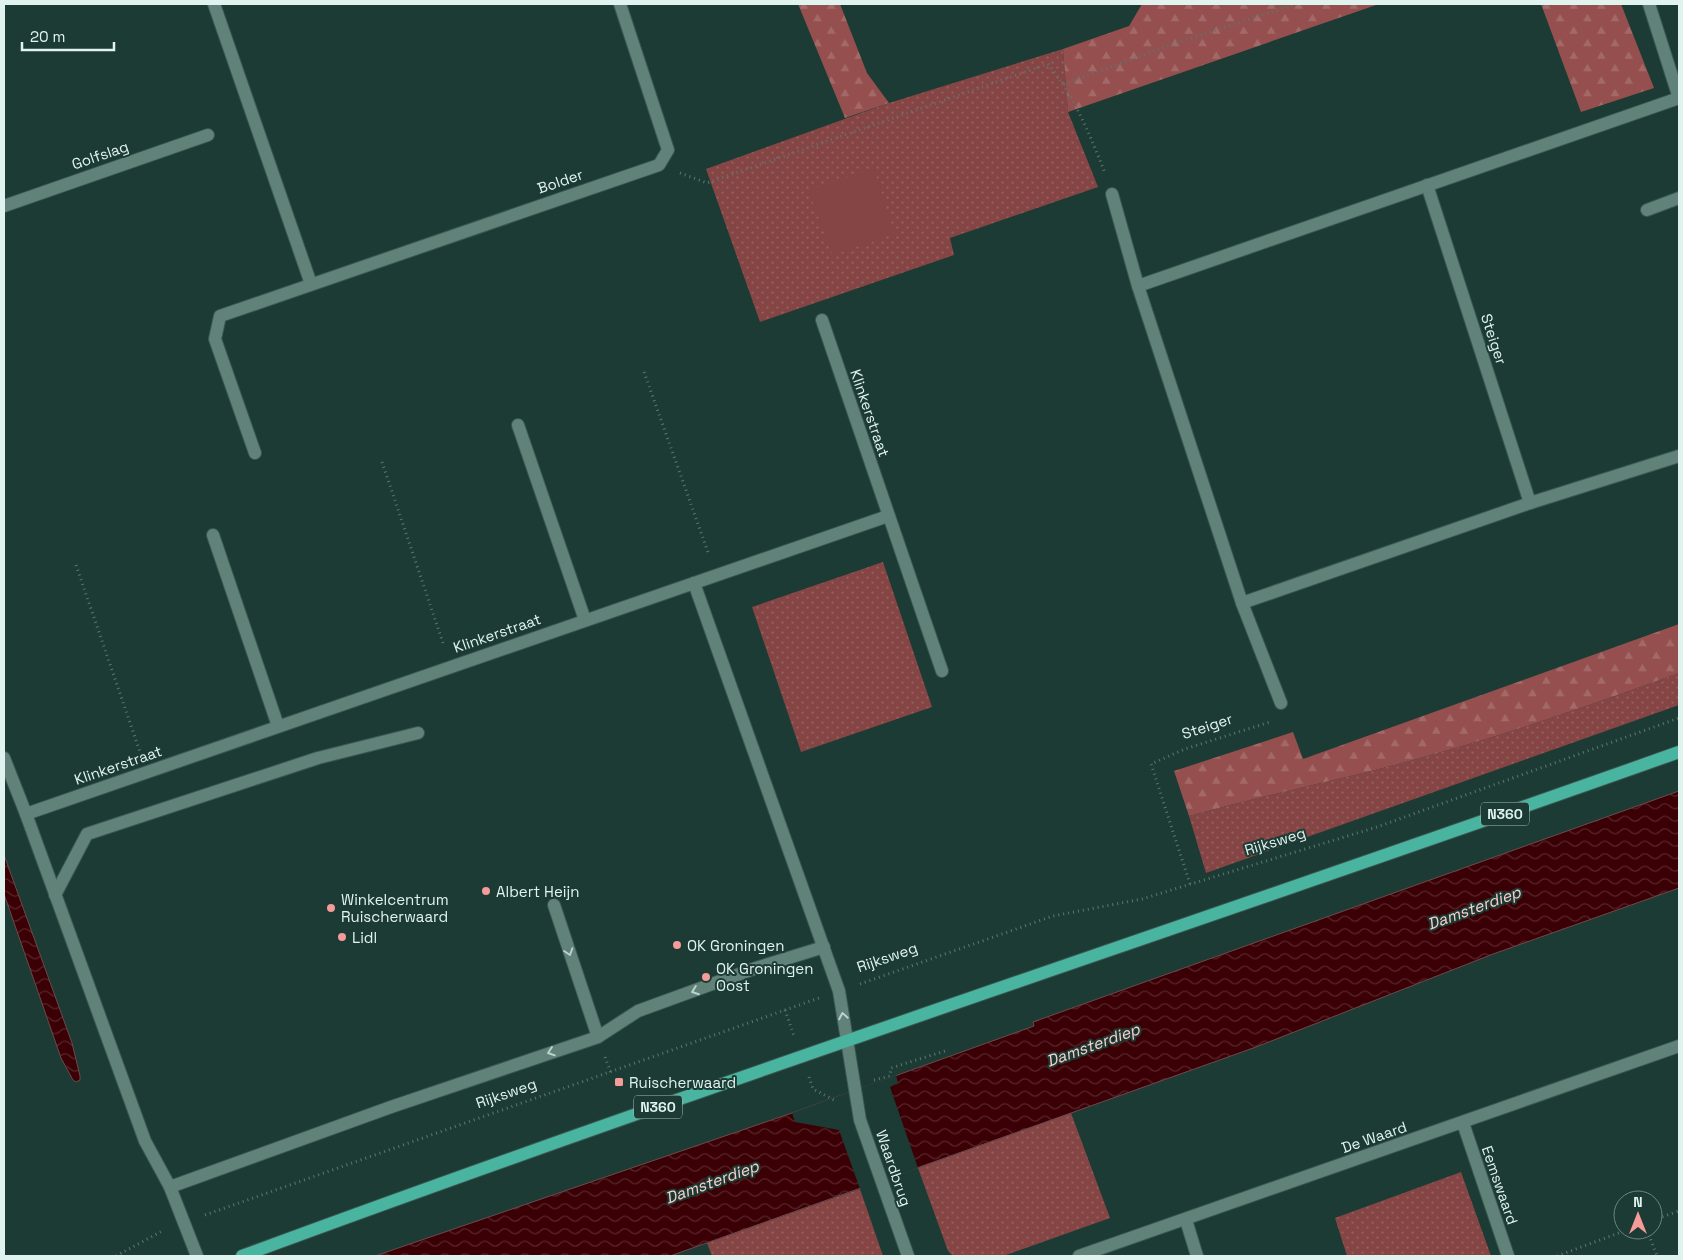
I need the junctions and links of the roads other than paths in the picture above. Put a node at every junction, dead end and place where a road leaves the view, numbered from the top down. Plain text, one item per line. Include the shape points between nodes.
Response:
1 (214, 4) edge
2 (620, 4) edge
3 (1649, 4) edge
4 (1679, 98) edge
5 (208, 135) dead end
6 (1427, 185) junction
7 (1112, 194) road end
8 (1679, 198) edge
9 (4, 206) edge
10 (1647, 210) dead end
11 (310, 284) junction
12 (1138, 286) junction
13 (822, 320) dead end
14 (518, 425) dead end
15 (255, 453) dead end
16 (1679, 456) edge
17 (1530, 503) junction
18 (888, 516) junction
19 (213, 535) dead end
20 (694, 583) junction
21 (1242, 603) junction
22 (585, 620) junction
23 (942, 671) dead end
24 (1281, 703) road end
25 (278, 726) junction
26 (418, 733) dead end
27 (1679, 752) edge
28 (4, 758) edge
29 (26, 814) junction
30 (55, 895) junction
31 (554, 905) dead end
32 (824, 947) junction
33 (598, 1037) junction
34 (847, 1041) junction
35 (1679, 1046) edge
36 (1462, 1123) junction
37 (170, 1187) junction
38 (1186, 1220) junction
39 (197, 1256) edge
40 (242, 1256) edge
41 (908, 1256) edge
42 (1079, 1256) edge
43 (1197, 1256) edge
44 (1508, 1256) edge

1 - 11 street
2 - 11 street, Bolder via 668,150 659,165
3 - 4 street
4 - 6 street
5 - 9 street, Golfslag
6 - 12 street
6 - 17 street, Steiger
7 - 12 street
8 - 10 street
11 - 15 street, Bolder via 220,316 215,339
12 - 21 street
13 - 18 street, Klinkerstraat
14 - 22 street
16 - 17 street
17 - 21 street
18 - 20 street, Klinkerstraat
18 - 23 street, Klinkerstraat
19 - 25 street
20 - 22 street, Klinkerstraat
20 - 32 street
21 - 24 street
22 - 25 street, Klinkerstraat
25 - 29 street, Klinkerstraat
26 - 30 street via 318,758 87,834
27 - 34 main road, N360 via 1332,876
28 - 29 street
29 - 30 street
30 - 37 street via 145,1141
31 -> 33 street
32 -> 33 street, Rijksweg via 756,968 638,1012
34 -> 32 street, Waardbrug via 839,992
33 -> 37 street, Rijksweg
34 - 40 main road, N360
34 - 41 street, Waardbrug via 860,1120
35 - 36 street, De Waard
36 - 38 street, De Waard
36 - 44 street, Eemswaard
37 - 39 street
38 - 42 street, De Waard
38 - 43 street

